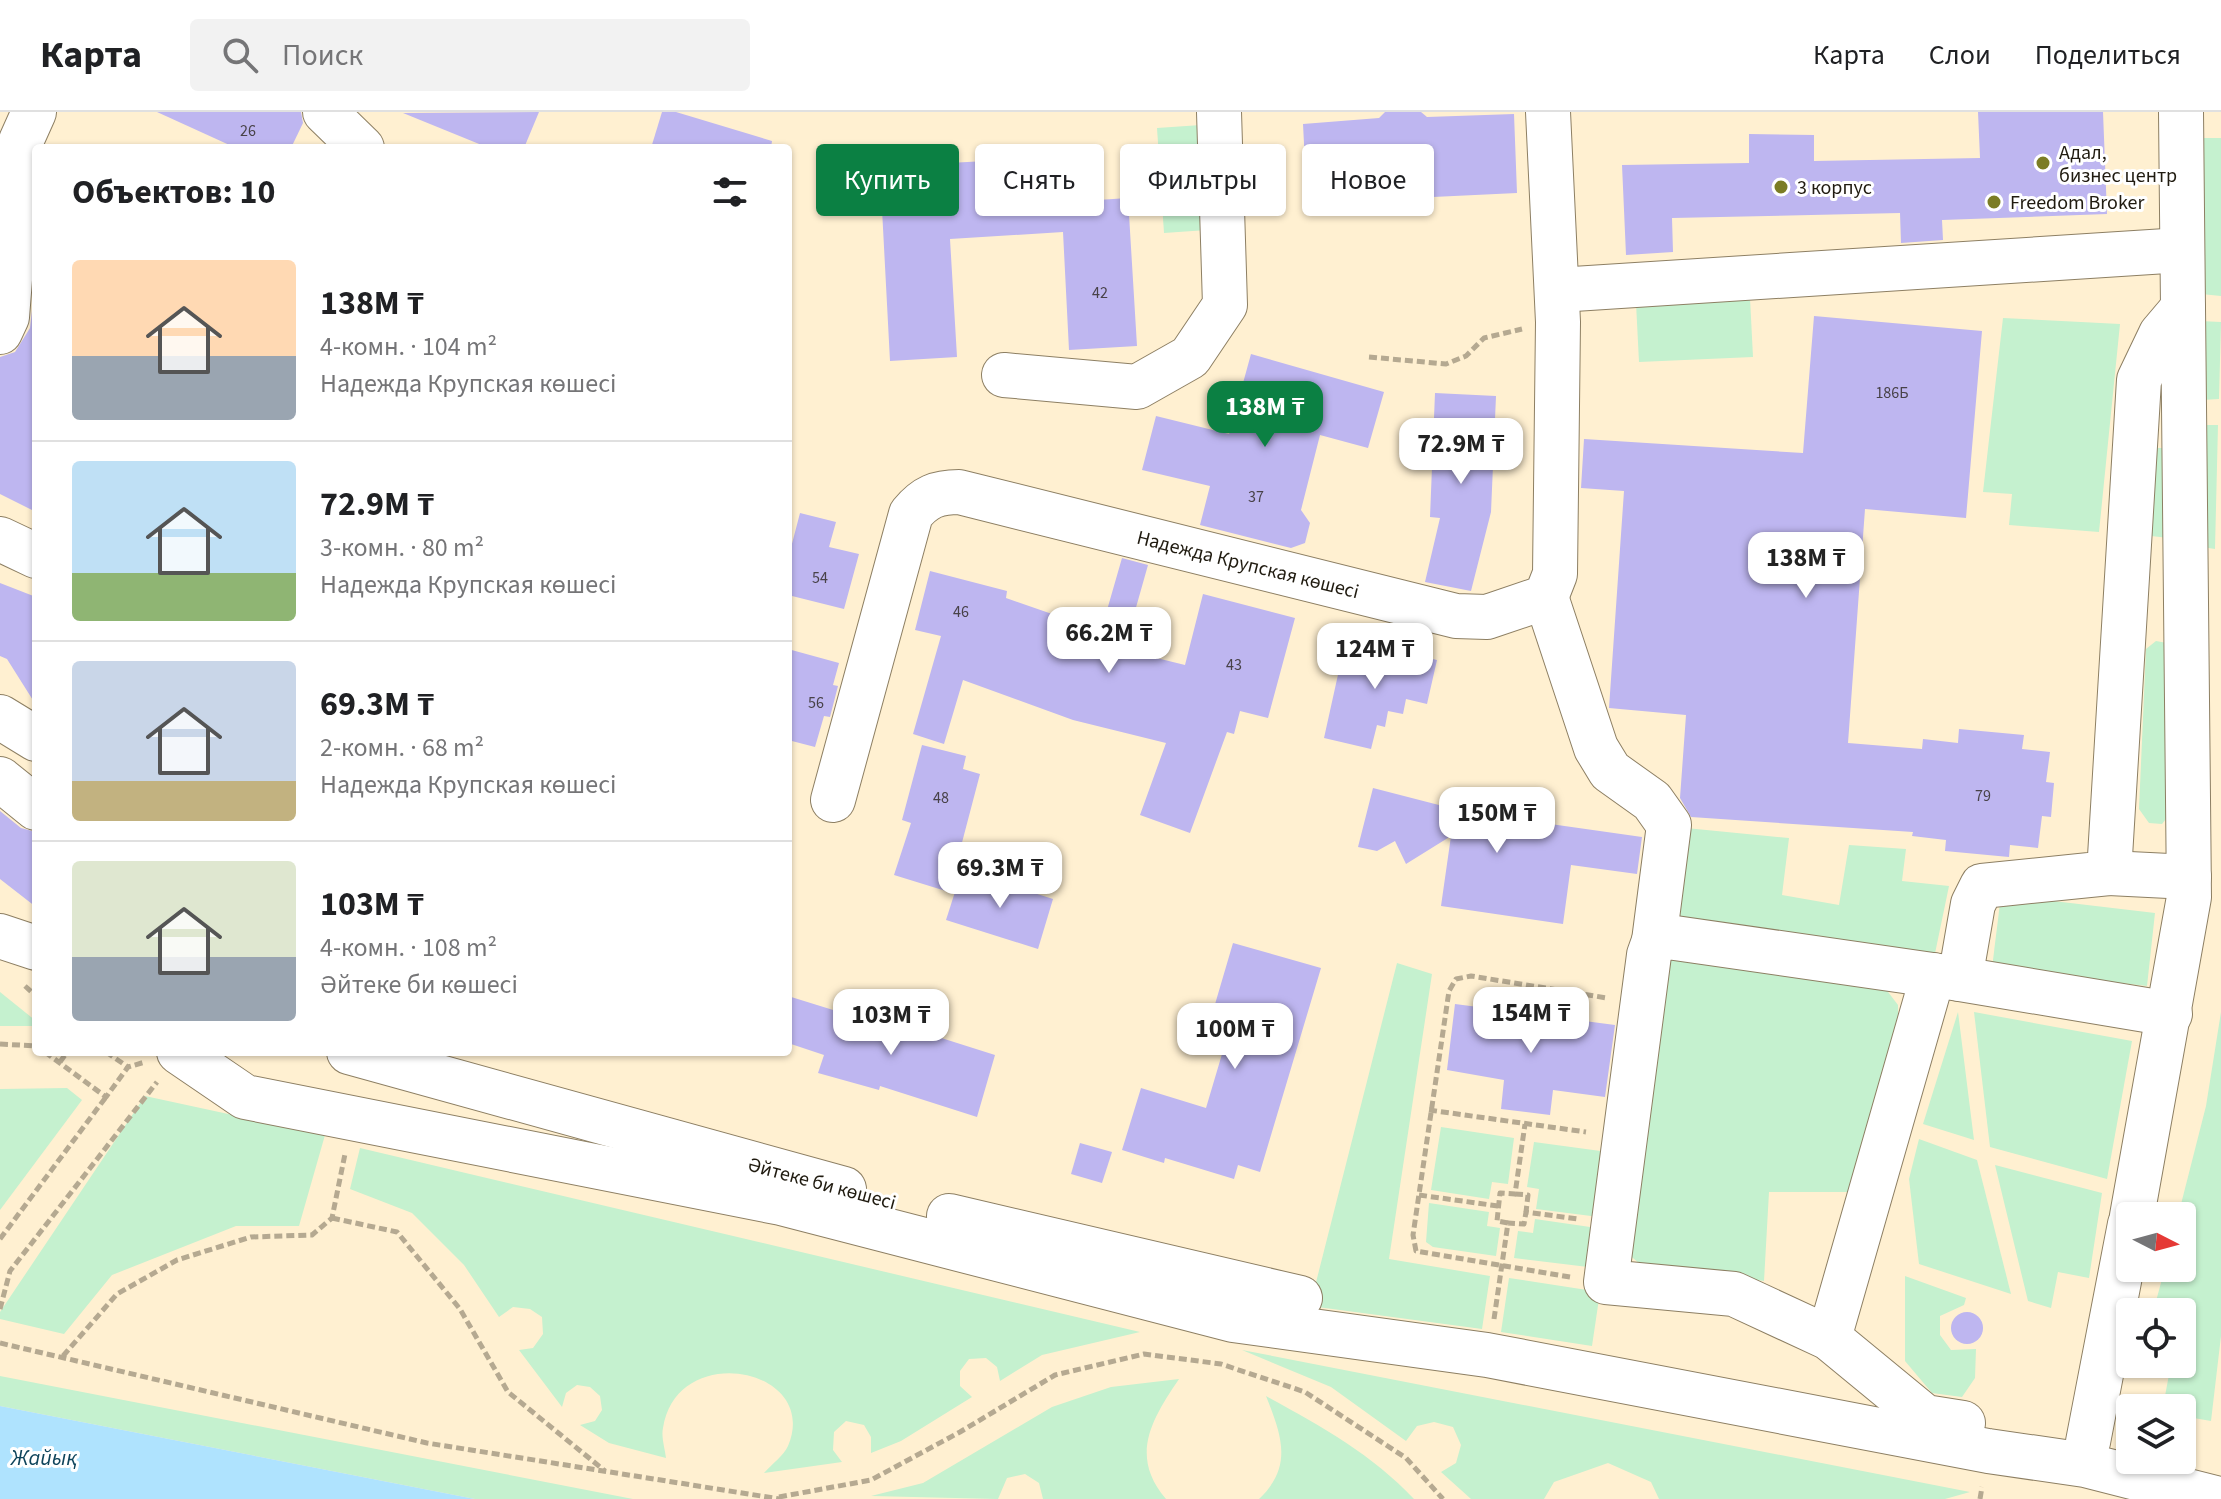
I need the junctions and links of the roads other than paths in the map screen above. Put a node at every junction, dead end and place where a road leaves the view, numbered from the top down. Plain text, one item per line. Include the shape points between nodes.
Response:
1 (325, 112) edge
2 (1219, 112) edge
3 (1548, 112) edge
4 (2181, 112) edge
5 (31, 134) edge
6 (358, 144) edge
7 (2182, 250) junction
8 (1558, 306) junction
9 (2183, 308) junction
10 (0, 332) edge
11 (1004, 375) dead end
12 (0, 539) edge
13 (32, 554) edge
14 (2127, 586) junction
15 (2186, 587) junction
16 (1546, 597) junction
17 (0, 717) edge
18 (32, 737) edge
19 (0, 779) edge
20 (833, 800) dead end
21 (32, 805) edge
22 (2109, 873) junction
23 (2189, 877) junction
24 (0, 936) edge
25 (1654, 941) junction
26 (32, 947) edge
27 (1947, 977) junction
28 (2170, 1014) junction
29 (186, 1056) edge
30 (363, 1056) edge
31 (2135, 1202) edge
32 (2125, 1282) edge
33 (1300, 1298) dead end
34 (1829, 1338) junction
35 (2109, 1446) edge
36 (2196, 1463) edge
37 (2221, 1468) edge
38 (2219, 1499) edge

1 - 6 street
2 - 11 street via 1225,305 1190,357 1137,387
3 - 8 street
4 - 7 street
5 - 10 street via 7,317
7 - 8 street
7 - 9 street
8 - 16 street via 1555,574
9 - 14 street via 2161,334 2139,380
9 - 15 street
12 - 13 street
14 - 15 street
14 - 22 street
15 - 23 street
16 - 20 street, Надежда Крупская көшесі via 1487,617 1456,616 959,492 939,492 921,501 911,514
16 - 25 street via 1596,748 1610,771 1652,801 1669,825
17 - 18 street
19 - 21 street
22 - 23 street
22 - 27 street via 1982,886
23 - 28 street
24 - 26 street
25 - 27 street via 1668,937
25 - 34 street via 1606,1282 1734,1294
27 - 28 street
27 - 34 street
28 - 31 street
29 - 38 street via 245,1097 781,1203 1233,1320 1487,1355 2085,1465
30 - 33 street, Әйтеке би көшесі via 898,1204
32 - 35 street
34 - 35 street via 1925,1417
36 - 37 street

